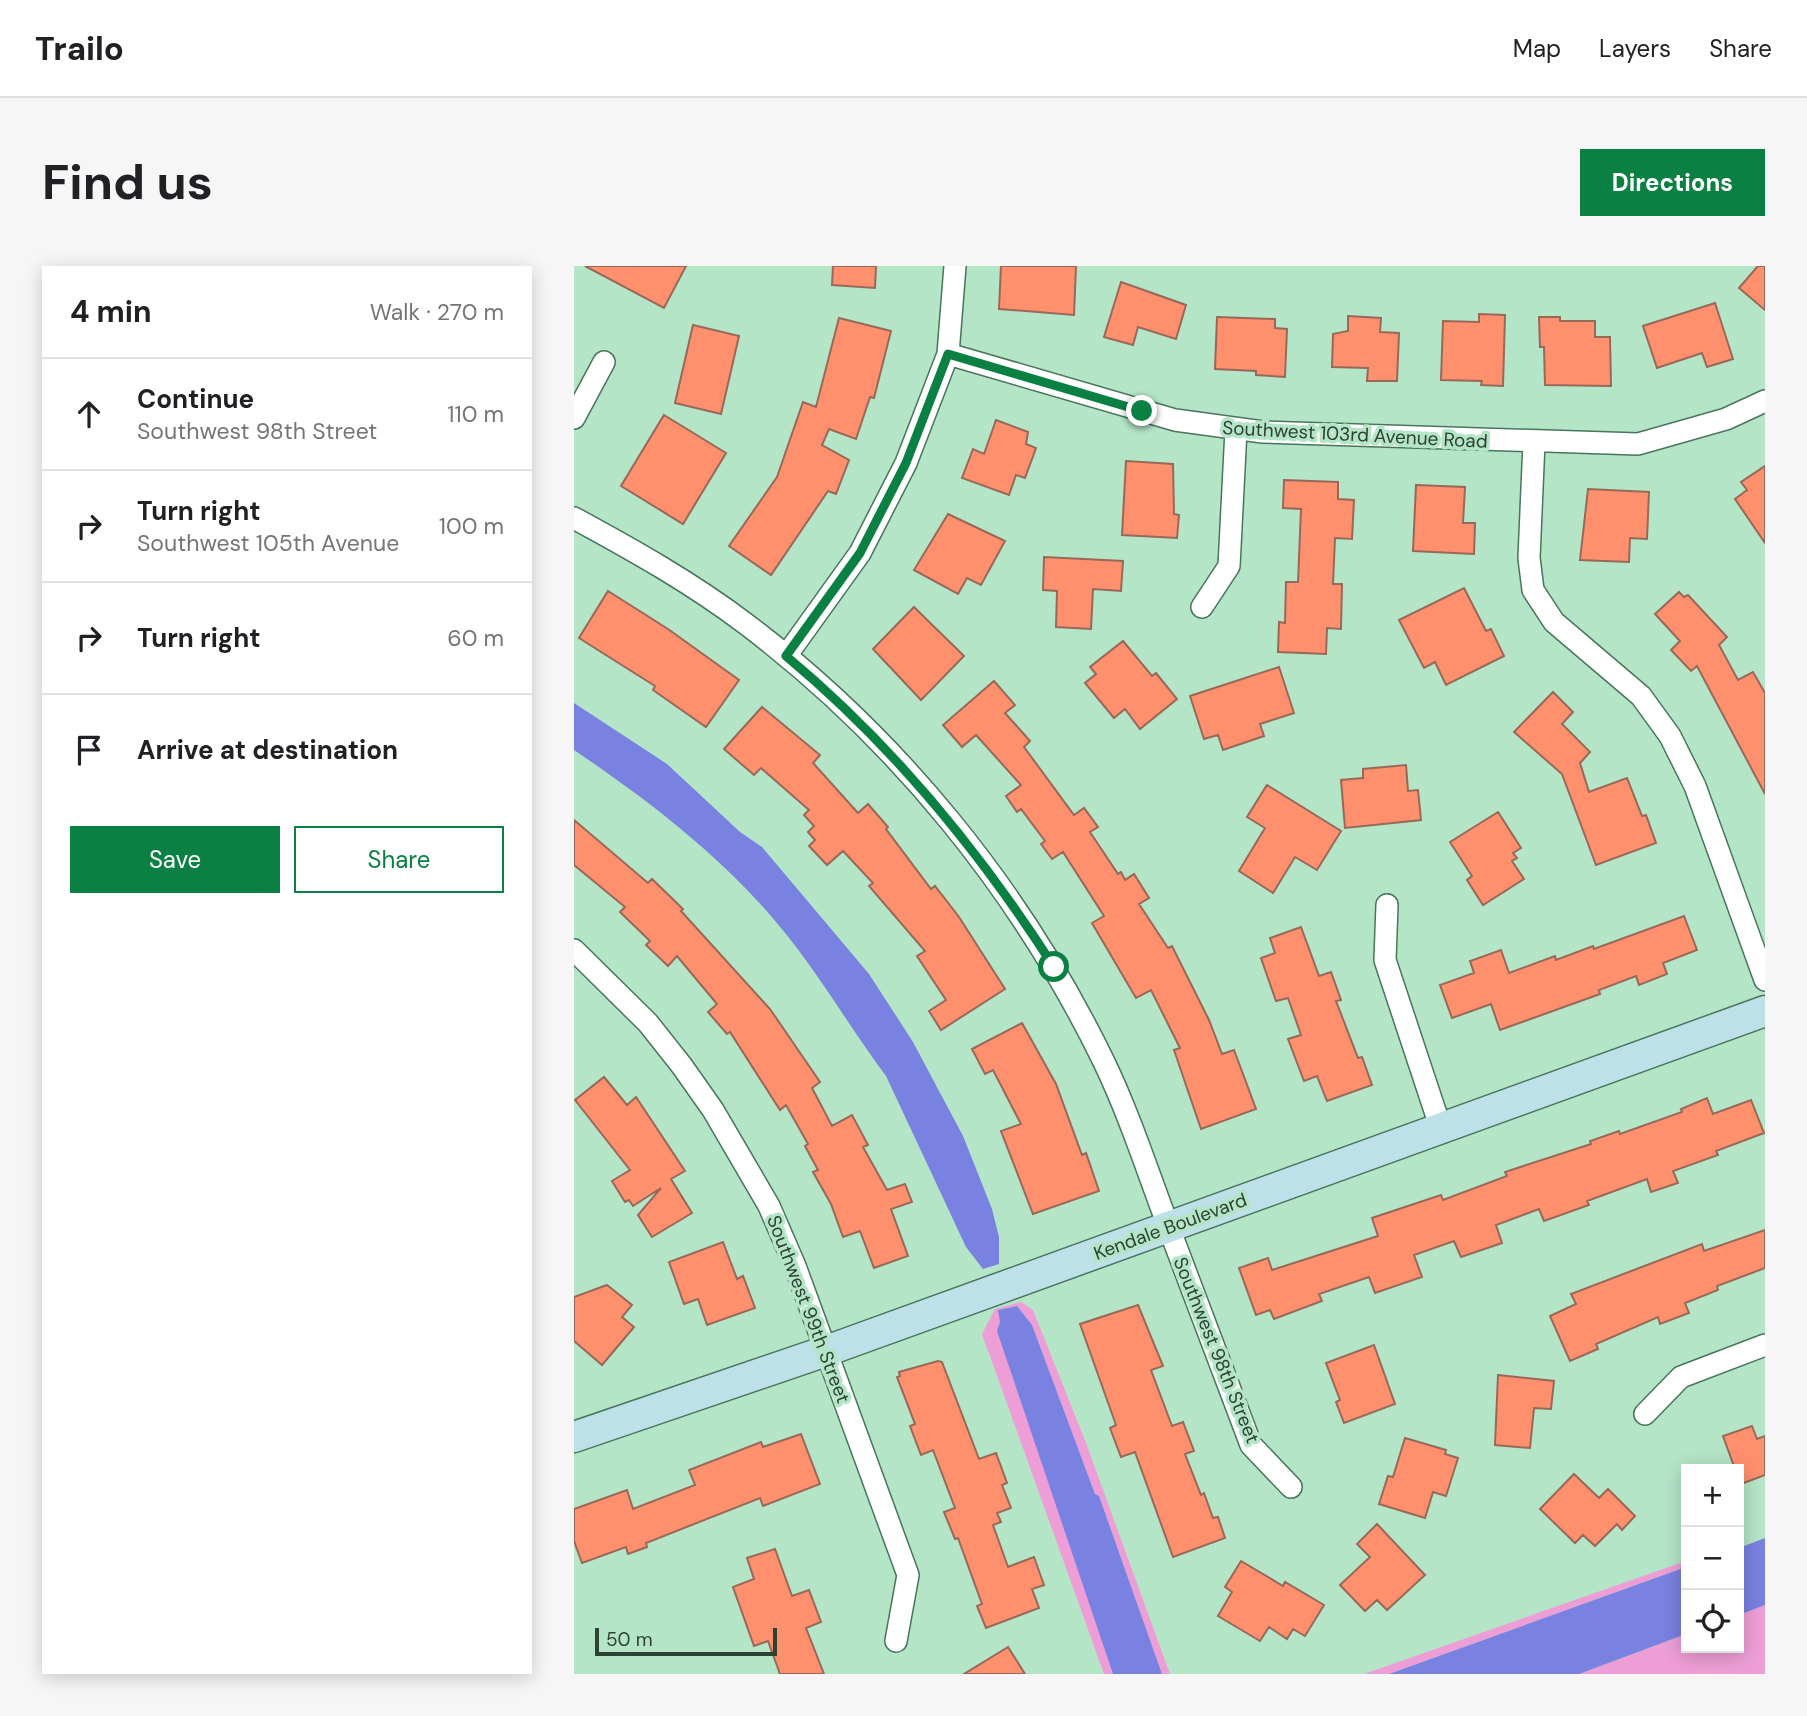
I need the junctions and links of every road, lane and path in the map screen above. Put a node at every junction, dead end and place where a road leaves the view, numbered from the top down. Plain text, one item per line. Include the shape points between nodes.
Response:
1 (954, 266) edge
2 (948, 354) junction
3 (604, 362) dead end
4 (1765, 401) edge
5 (574, 418) edge
6 (1236, 430) junction
7 (1534, 442) junction
8 (574, 518) edge
9 (1202, 607) dead end
10 (786, 656) junction
11 (1387, 905) dead end
12 (574, 950) edge
13 (1765, 980) edge
14 (1765, 1011) edge
15 (1441, 1129) junction
16 (1168, 1226) junction
17 (1765, 1345) edge
18 (826, 1351) junction
19 (1645, 1414) dead end
20 (574, 1437) edge
21 (1291, 1487) dead end
22 (896, 1641) dead end

1 - 2 street
2 - 6 street, Southwest 103rd Avenue Road via 1175,420
2 - 10 street via 906,463 860,553
3 - 5 street
4 - 7 street, Southwest 103rd Avenue Road via 1726,419 1638,444
6 - 7 street, Southwest 103rd Avenue Road
6 - 9 street via 1229,566
7 - 13 street via 1529,558 1533,590 1554,622 1641,696 1670,736 1695,786
8 - 10 street, Southwest 98th Street via 692,587
10 - 16 street, Southwest 98th Street via 869,729 1003,890 1054,967 1104,1061
11 - 15 street via 1385,960
12 - 18 street, Southwest 99th Street via 648,1023 719,1119 769,1206
14 - 15 street, Kendale Boulevard
15 - 16 street, Kendale Boulevard
16 - 18 street, Kendale Boulevard
16 - 21 street, Southwest 98th Street via 1251,1445
17 - 19 street via 1681,1377
18 - 20 street, Kendale Boulevard
18 - 22 street, Southwest 99th Street via 908,1575

